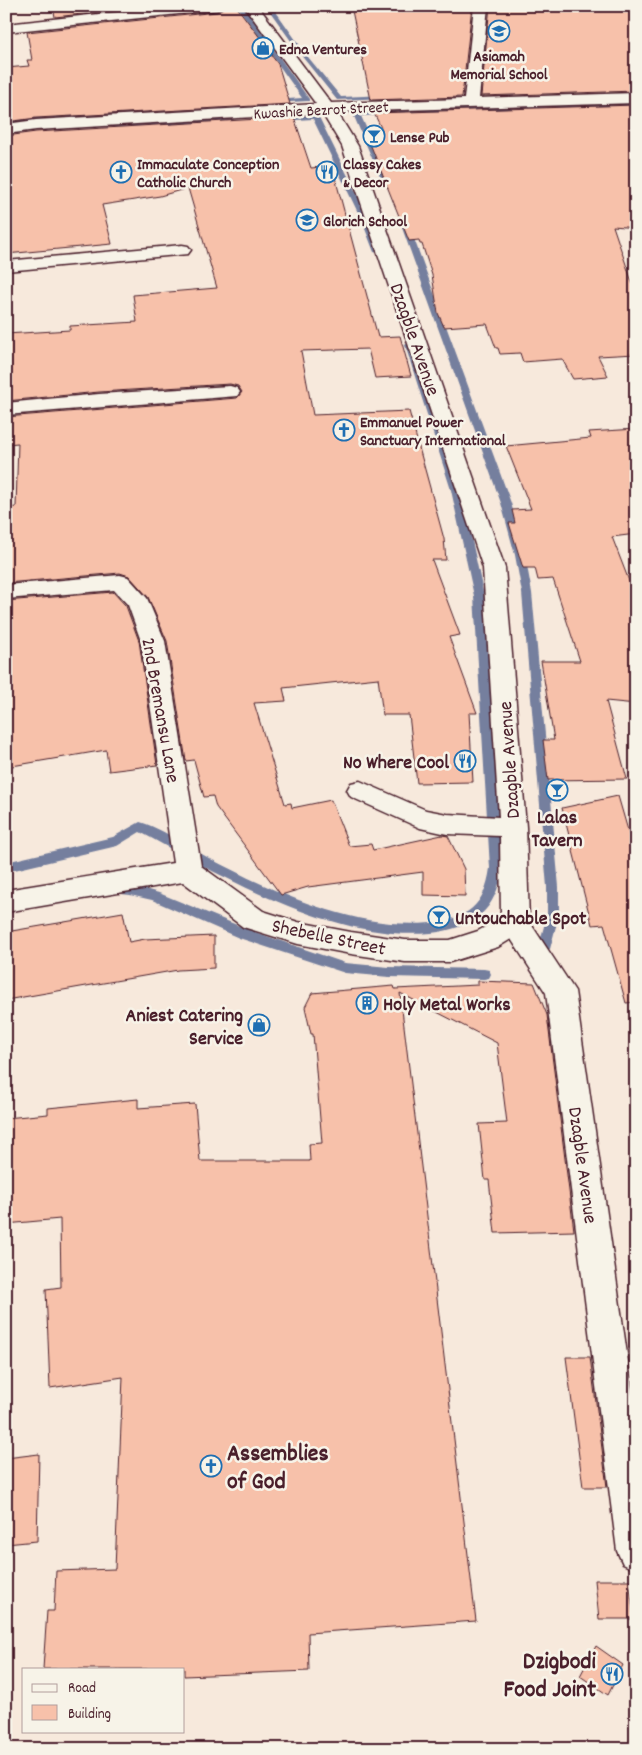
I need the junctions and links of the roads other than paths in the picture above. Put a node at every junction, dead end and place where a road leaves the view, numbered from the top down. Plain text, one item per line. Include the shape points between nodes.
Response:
1 (217, 6) edge
2 (251, 6) edge
3 (481, 6) edge
4 (6, 28) edge
5 (636, 98) edge
6 (471, 104) junction
7 (327, 108) junction
8 (6, 129) edge
9 (182, 250) dead end
10 (6, 266) edge
11 (230, 392) dead end
12 (6, 409) edge
13 (6, 592) edge
14 (360, 790) dead end
15 (513, 828) junction
16 (188, 870) junction
17 (6, 901) edge
18 (515, 923) junction
19 (636, 1551) edge

1 - 4 street
2 - 7 street, Dzagble Avenue
3 - 6 street
5 - 6 street, Kwashie Bezrot Street
6 - 7 street, Kwashie Bezrot Street
7 - 8 street, Kwashie Bezrot Street
7 - 15 street, Dzagble Avenue via 350,146 494,568
9 - 10 street
11 - 12 street
13 - 16 street, 2nd Bremansu Lane via 120,582 139,603 153,641
14 - 15 street via 420,818 447,824
15 - 18 street, Dzagble Avenue
16 - 17 street
16 - 18 street, Shebelle Street via 253,919 351,943 405,951 450,951 488,939
18 - 19 street, Dzagble Avenue via 560,991

